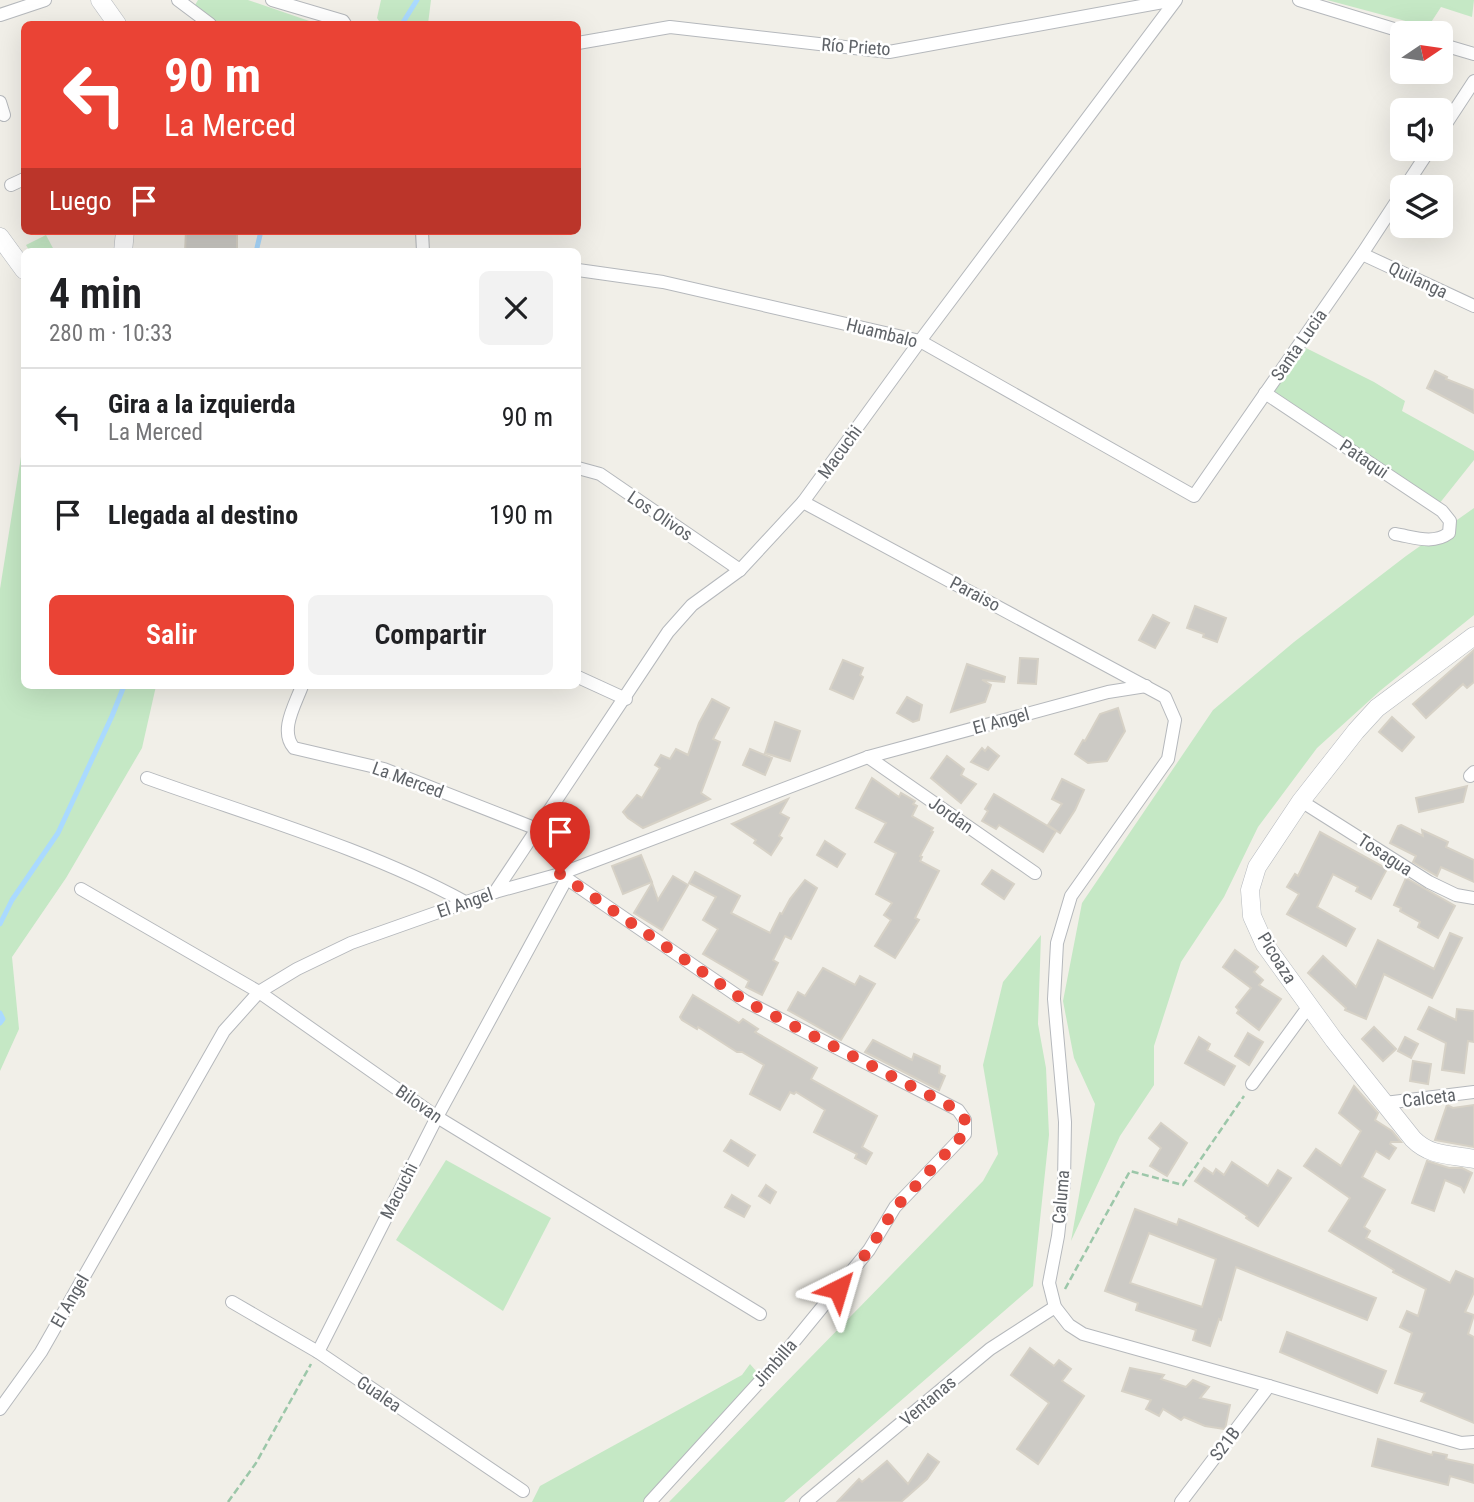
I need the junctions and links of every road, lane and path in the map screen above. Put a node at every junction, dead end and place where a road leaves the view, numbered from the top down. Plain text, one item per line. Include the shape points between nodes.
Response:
1 (45, 0) edge
2 (100, 0) edge
3 (178, 0) edge
4 (272, 0) edge
5 (1175, 0) edge
6 (1299, 0) edge
7 (0, 15) edge
8 (115, 21) edge
9 (206, 21) edge
10 (343, 21) edge
11 (1390, 28) edge
12 (581, 42) edge
13 (1453, 48) edge
14 (1474, 54) edge
15 (1474, 81) edge
16 (0, 102) edge
17 (1453, 113) edge
18 (5, 115) dead end
19 (21, 181) edge
20 (11, 185) dead end
21 (1390, 211) edge
22 (0, 237) edge
23 (1362, 254) junction
24 (21, 266) edge
25 (581, 270) edge
26 (1474, 306) edge
27 (920, 341) junction
28 (1265, 393) junction
29 (581, 469) edge
30 (1194, 496) joint
31 (803, 502) junction
32 (1395, 534) dead end
33 (740, 570) junction
34 (1474, 636) edge
35 (581, 678) edge
36 (1146, 686) junction
37 (301, 689) edge
38 (626, 699) junction
39 (868, 757) junction
40 (147, 778) dead end
41 (1301, 801) junction
42 (537, 829) junction
43 (1035, 873) dead end
44 (563, 876) junction
45 (81, 889) dead end
46 (495, 892) junction
47 (1474, 898) edge
48 (465, 902) junction
49 (259, 992) junction
50 (1309, 1006) junction
51 (1252, 1084) joint
52 (1474, 1092) edge
53 (1385, 1103) junction
54 (437, 1117) junction
55 (1474, 1159) edge
56 (232, 1302) dead end
57 (1055, 1307) junction
58 (760, 1314) dead end
59 (318, 1352) junction
60 (1269, 1386) junction
61 (0, 1409) edge
62 (1474, 1442) edge
63 (523, 1491) dead end
64 (228, 1502) edge
65 (650, 1502) edge
66 (806, 1502) edge
67 (1181, 1502) edge

1 - 7 street
2 - 8 street
3 - 9 street
4 - 10 street
5 - 12 street, Río Prieto via 889,52 670,27
5 - 27 street, Macuchi
6 - 11 street
13 - 14 street
15 - 17 street
16 - 18 street
19 - 20 street
21 - 23 street, Santa Lucia
22 - 24 street
23 - 26 street, Quilanga
23 - 28 street, Santa Lucia
25 - 27 street, Huambalo via 663,282
27 - 30 street, Huambalo
27 - 31 street, Macuchi
28 - 30 street, Santa Lucia
28 - 32 street, Pataqui via 1442,511 1450,521 1449,533 1441,539
29 - 33 street, Los Olivos via 600,474
31 - 33 street, Macuchi
31 - 36 street, Paraiso
33 - 38 street, Macuchi via 692,605 668,632
34 - 41 street, Picoaza via 1377,708
35 - 38 street
36 - 39 street, El Angel via 1108,692
36 - 57 street, Caluma via 1165,696 1175,720 1168,759 1072,896 1057,943 1054,999 1065,1122 1064,1182 1049,1283
37 - 42 street, La Merced via 286,731 294,748 384,769
38 - 42 street, Macuchi
39 - 43 street, Jordan
39 - 44 street, El Angel
40 - 48 street via 370,858
41 - 47 street, Tosagua via 1429,882
41 - 50 street, Picoaza via 1257,867 1250,902 1265,945
42 - 46 street, Macuchi
44 - 46 street, El Angel
44 - 54 street, Macuchi
44 - 65 street, Jimbilla via 745,1001 958,1110 965,1120 965,1133 895,1208 869,1250 774,1366
45 - 49 street, Bilovan
46 - 48 street, El Angel
48 - 49 street, El Angel via 351,943
49 - 54 street, Bilovan
49 - 61 street, El Angel via 224,1031 41,1352
50 - 51 street
50 - 53 street, Picoaza
51 - 57 path via 1183,1185 1130,1171
52 - 53 street, Calceta
53 - 55 street, Picoaza via 1421,1147 1435,1154
54 - 58 street, Bilovan
54 - 59 street, Macuchi
56 - 59 street, Gualea
57 - 60 street via 1083,1334
57 - 66 street, Ventanas via 990,1349
59 - 63 street, Gualea
59 - 64 path via 256,1464
60 - 62 street via 1461,1443
60 - 67 street, S21B

